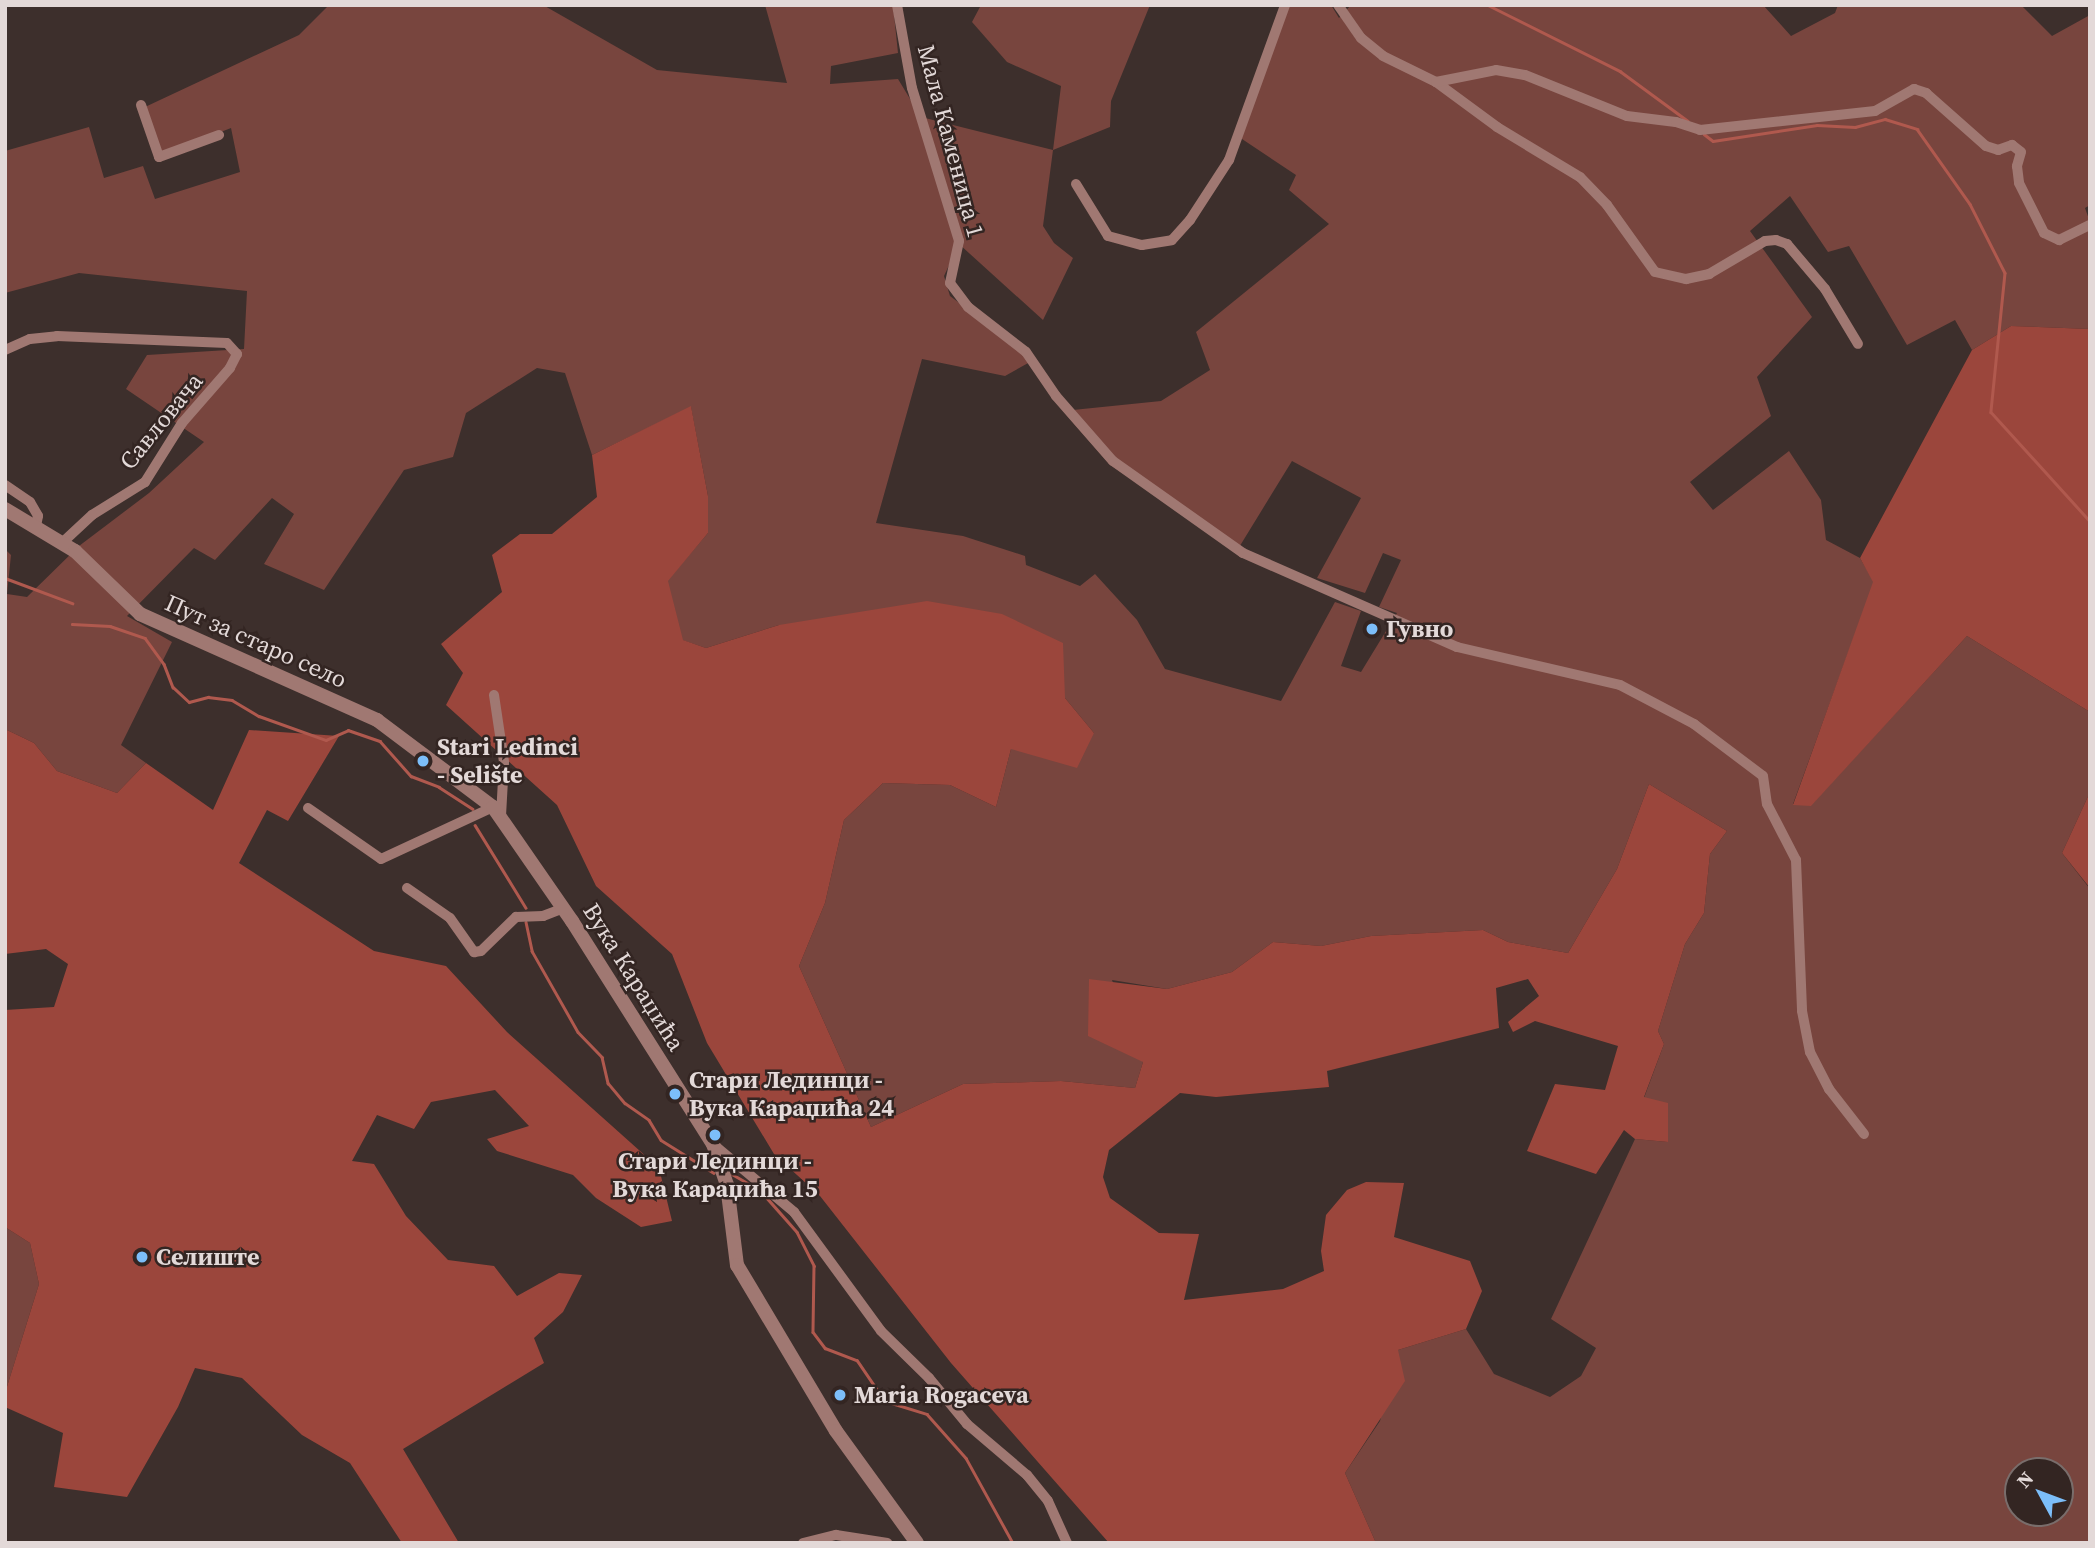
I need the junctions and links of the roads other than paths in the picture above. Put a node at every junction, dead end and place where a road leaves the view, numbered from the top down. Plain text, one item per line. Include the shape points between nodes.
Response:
1 (897, 5) edge
2 (1285, 5) edge
3 (1338, 5) edge
4 (1436, 82) junction
5 (141, 105) dead end
6 (219, 135) dead end
7 (1076, 184) dead end
8 (2090, 225) edge
9 (1858, 344) dead end
10 (5, 350) edge
11 (5, 485) edge
12 (5, 509) edge
13 (36, 526) junction
14 (63, 542) junction
15 (494, 695) dead end
16 (308, 808) dead end
17 (497, 812) junction
18 (407, 888) dead end
19 (564, 908) junction
20 (1864, 1134) dead end
21 (713, 1144) junction
22 (803, 1543) edge
23 (887, 1543) edge
24 (917, 1543) edge
25 (1067, 1543) edge

1 - 20 street, Мала Каменица 1 via 912,88 959,241 950,283 968,307 1026,352 1093,439 1143,485 1243,552 1457,647 1620,685 1694,724 1763,776 1767,804 1796,860 1802,1011 1810,1052 1829,1089
2 - 7 street via 1229,160 1172,240 1142,245 1108,236
3 - 4 street via 1361,38 1383,56
4 - 8 street via 1496,70 1525,75 1627,116 1700,130 1875,111 1914,89 1926,93 1986,146 1998,150 2012,145 2021,152 2019,183 2044,233 2059,240
4 - 9 street via 1497,127 1580,177 1607,205 1655,272 1686,279 1709,274 1765,241 1787,244 1825,289
5 - 6 street via 159,158
10 - 14 street, Савловача via 30,339 57,337 226,343 237,354 182,423 145,482 92,515
11 - 13 street via 30,502 38,516
12 - 13 street, Пут за старо село
13 - 14 street, Пут за старо село
14 - 17 street, Пут за старо село via 140,614 377,720
15 - 17 street via 504,762
16 - 17 street via 381,859
17 - 19 street, Вука Караџића
18 - 19 street via 450,918 474,952 481,951 516,918 543,916
19 - 21 street, Вука Караџића
21 - 24 street, Вука Караџића via 727,1185 737,1265 836,1431
21 - 25 street via 794,1212 881,1331 967,1424 1027,1475 1048,1501
22 - 23 street via 836,1535

